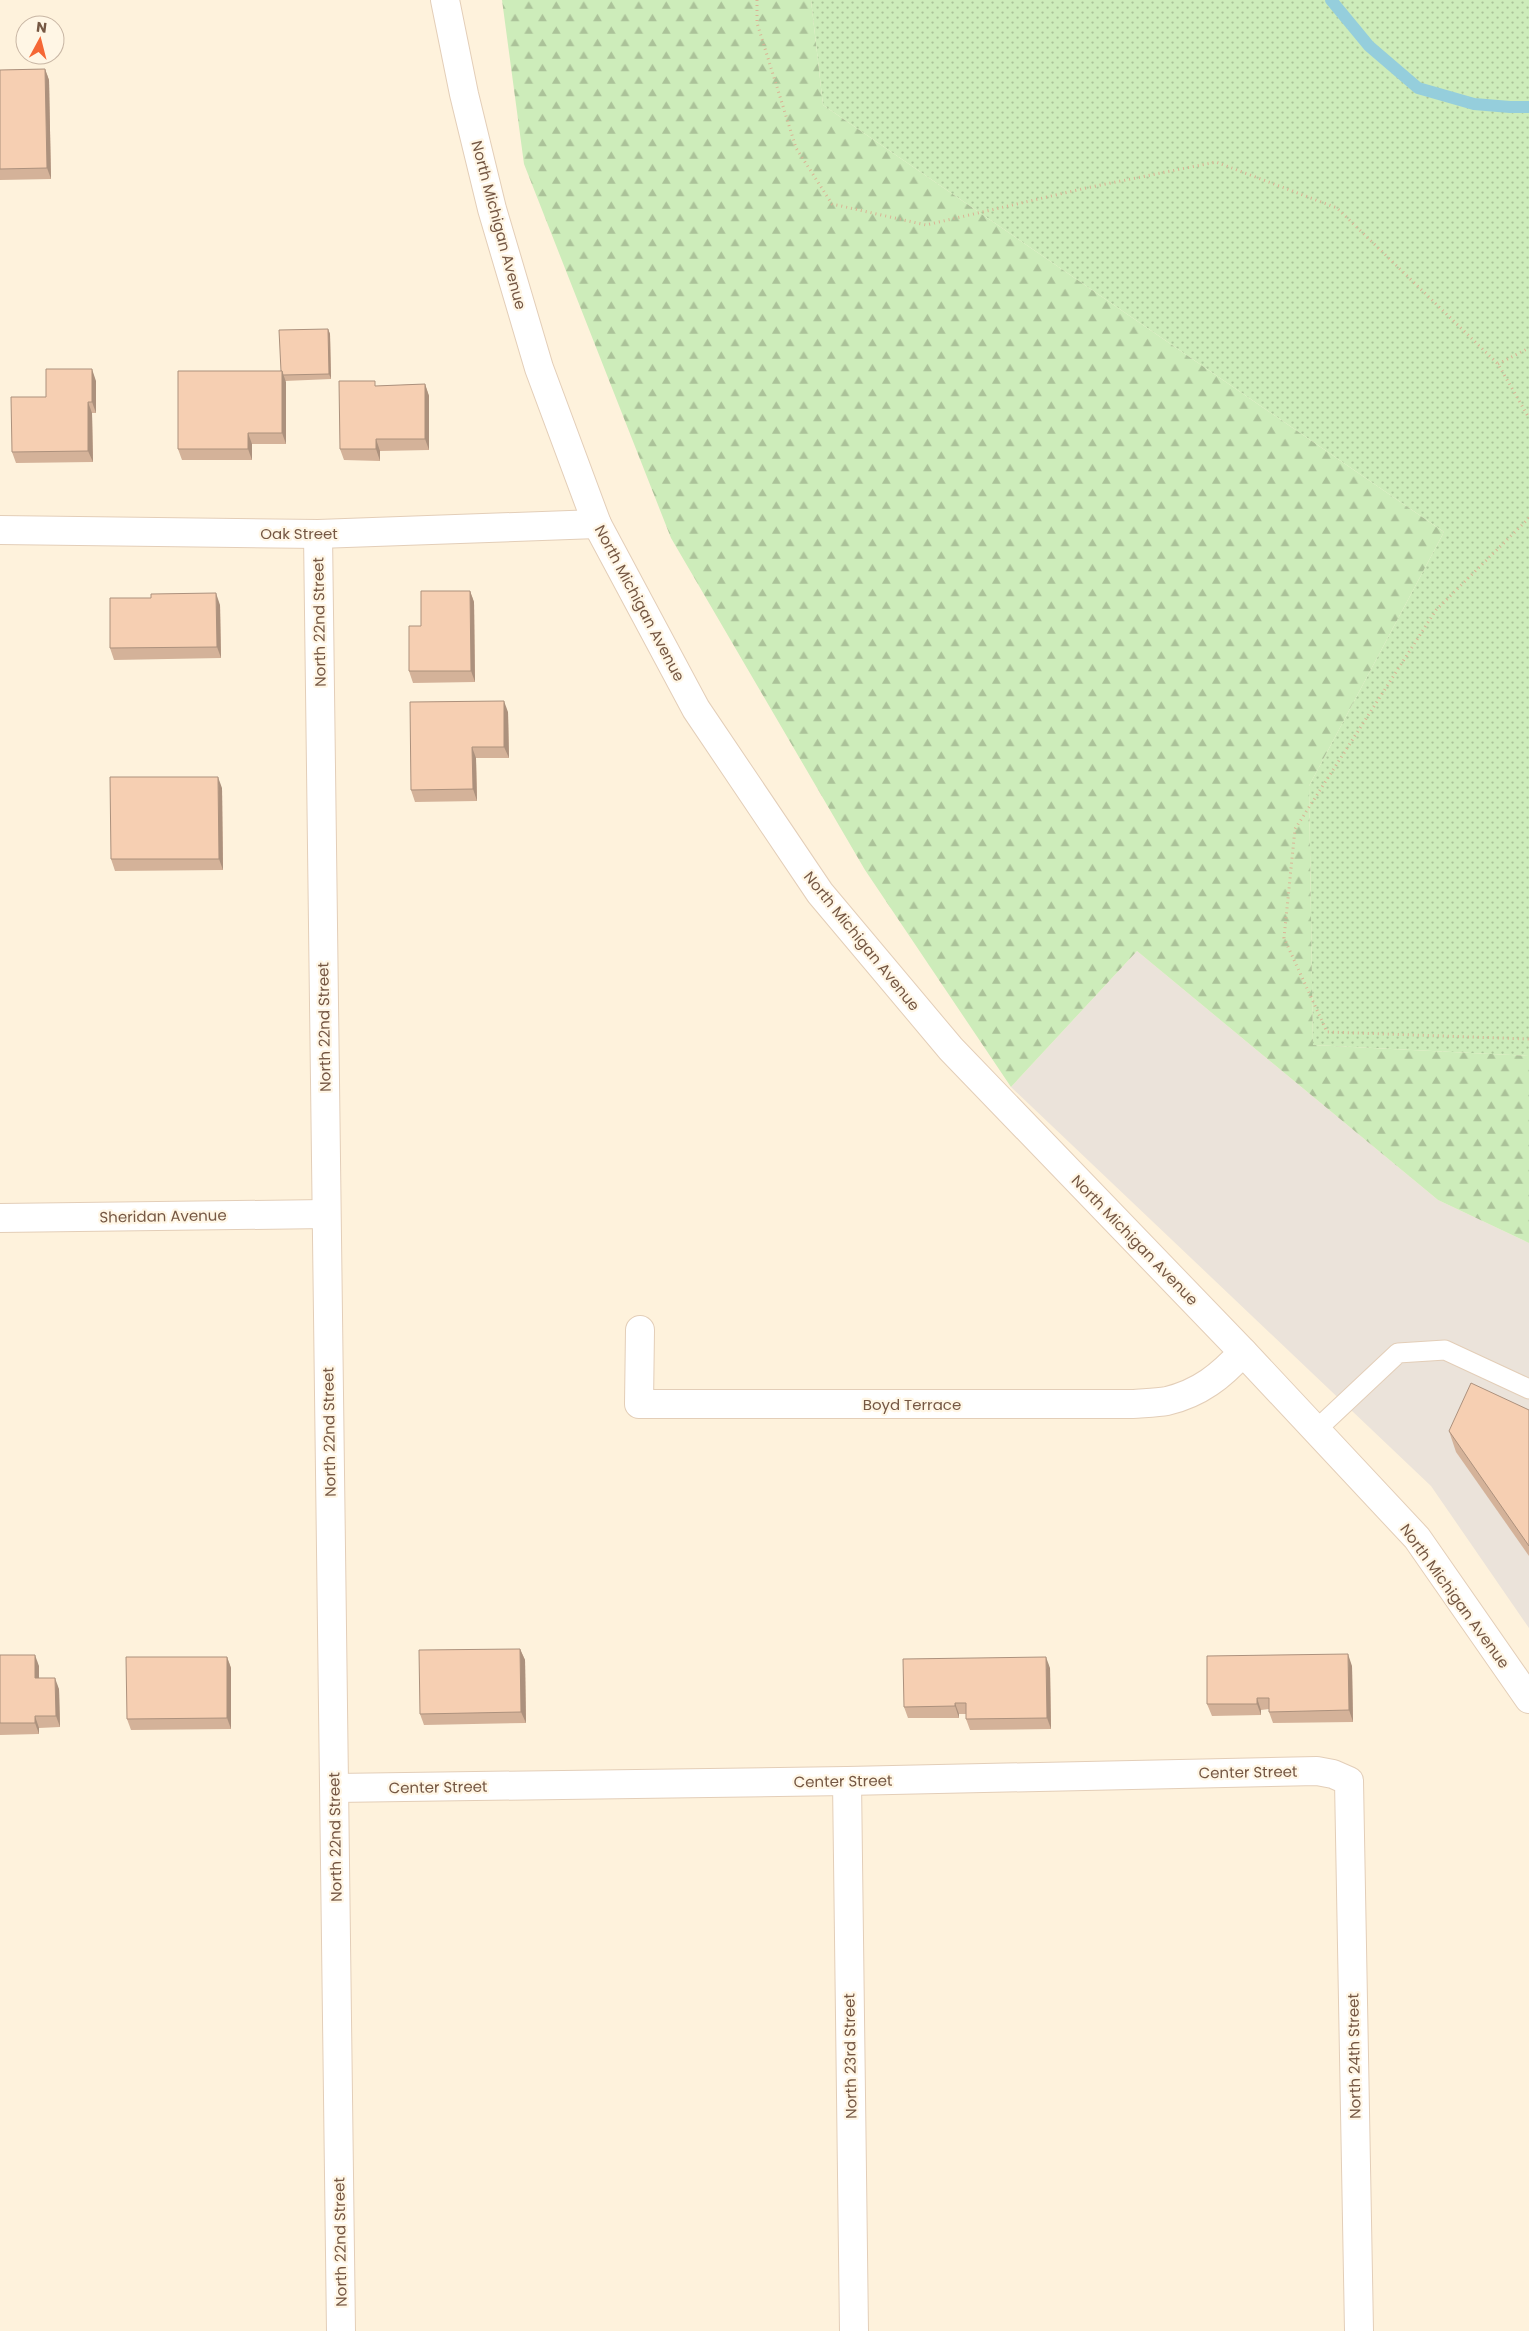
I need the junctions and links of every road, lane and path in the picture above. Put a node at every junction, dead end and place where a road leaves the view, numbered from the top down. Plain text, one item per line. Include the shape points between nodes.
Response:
1 (445, 0) edge
2 (757, 0) edge
3 (1529, 348) edge
4 (1498, 364) junction
5 (1529, 418) edge
6 (1529, 518) edge
7 (597, 524) junction
8 (0, 530) edge
9 (318, 534) junction
10 (1529, 1039) edge
11 (326, 1214) junction
12 (0, 1218) edge
13 (640, 1330) dead end
14 (1243, 1352) junction
15 (1529, 1389) edge
16 (1316, 1430) junction
17 (1529, 1699) edge
18 (847, 1781) junction
19 (1349, 1781) joint
20 (335, 1788) junction
21 (341, 2331) edge
22 (854, 2331) edge
23 (1359, 2331) edge

1 - 7 street, North Michigan Avenue via 492,209 539,368
2 - 4 path via 757,23 796,148 832,204 926,225 1216,162 1337,208
3 - 4 path
4 - 5 path
6 - 10 path via 1436,610 1295,829 1284,938 1327,1032
7 - 9 street, Oak Street
7 - 14 street, North Michigan Avenue via 696,709 820,894 951,1049
8 - 9 street, Oak Street
9 - 11 street, North 22nd Street
11 - 12 street, Sheridan Avenue
11 - 20 street, North 22nd Street
13 - 14 street, Boyd Terrace via 639,1404 1112,1404 1167,1401 1222,1375
14 - 16 street, North Michigan Avenue
15 - 16 lane via 1445,1350 1398,1352
16 - 17 street, North Michigan Avenue via 1417,1538
18 - 19 street, Center Street via 1317,1771
18 - 20 street, Center Street
18 - 22 street, North 23rd Street
19 - 23 street, North 24th Street
20 - 21 street, North 22nd Street

